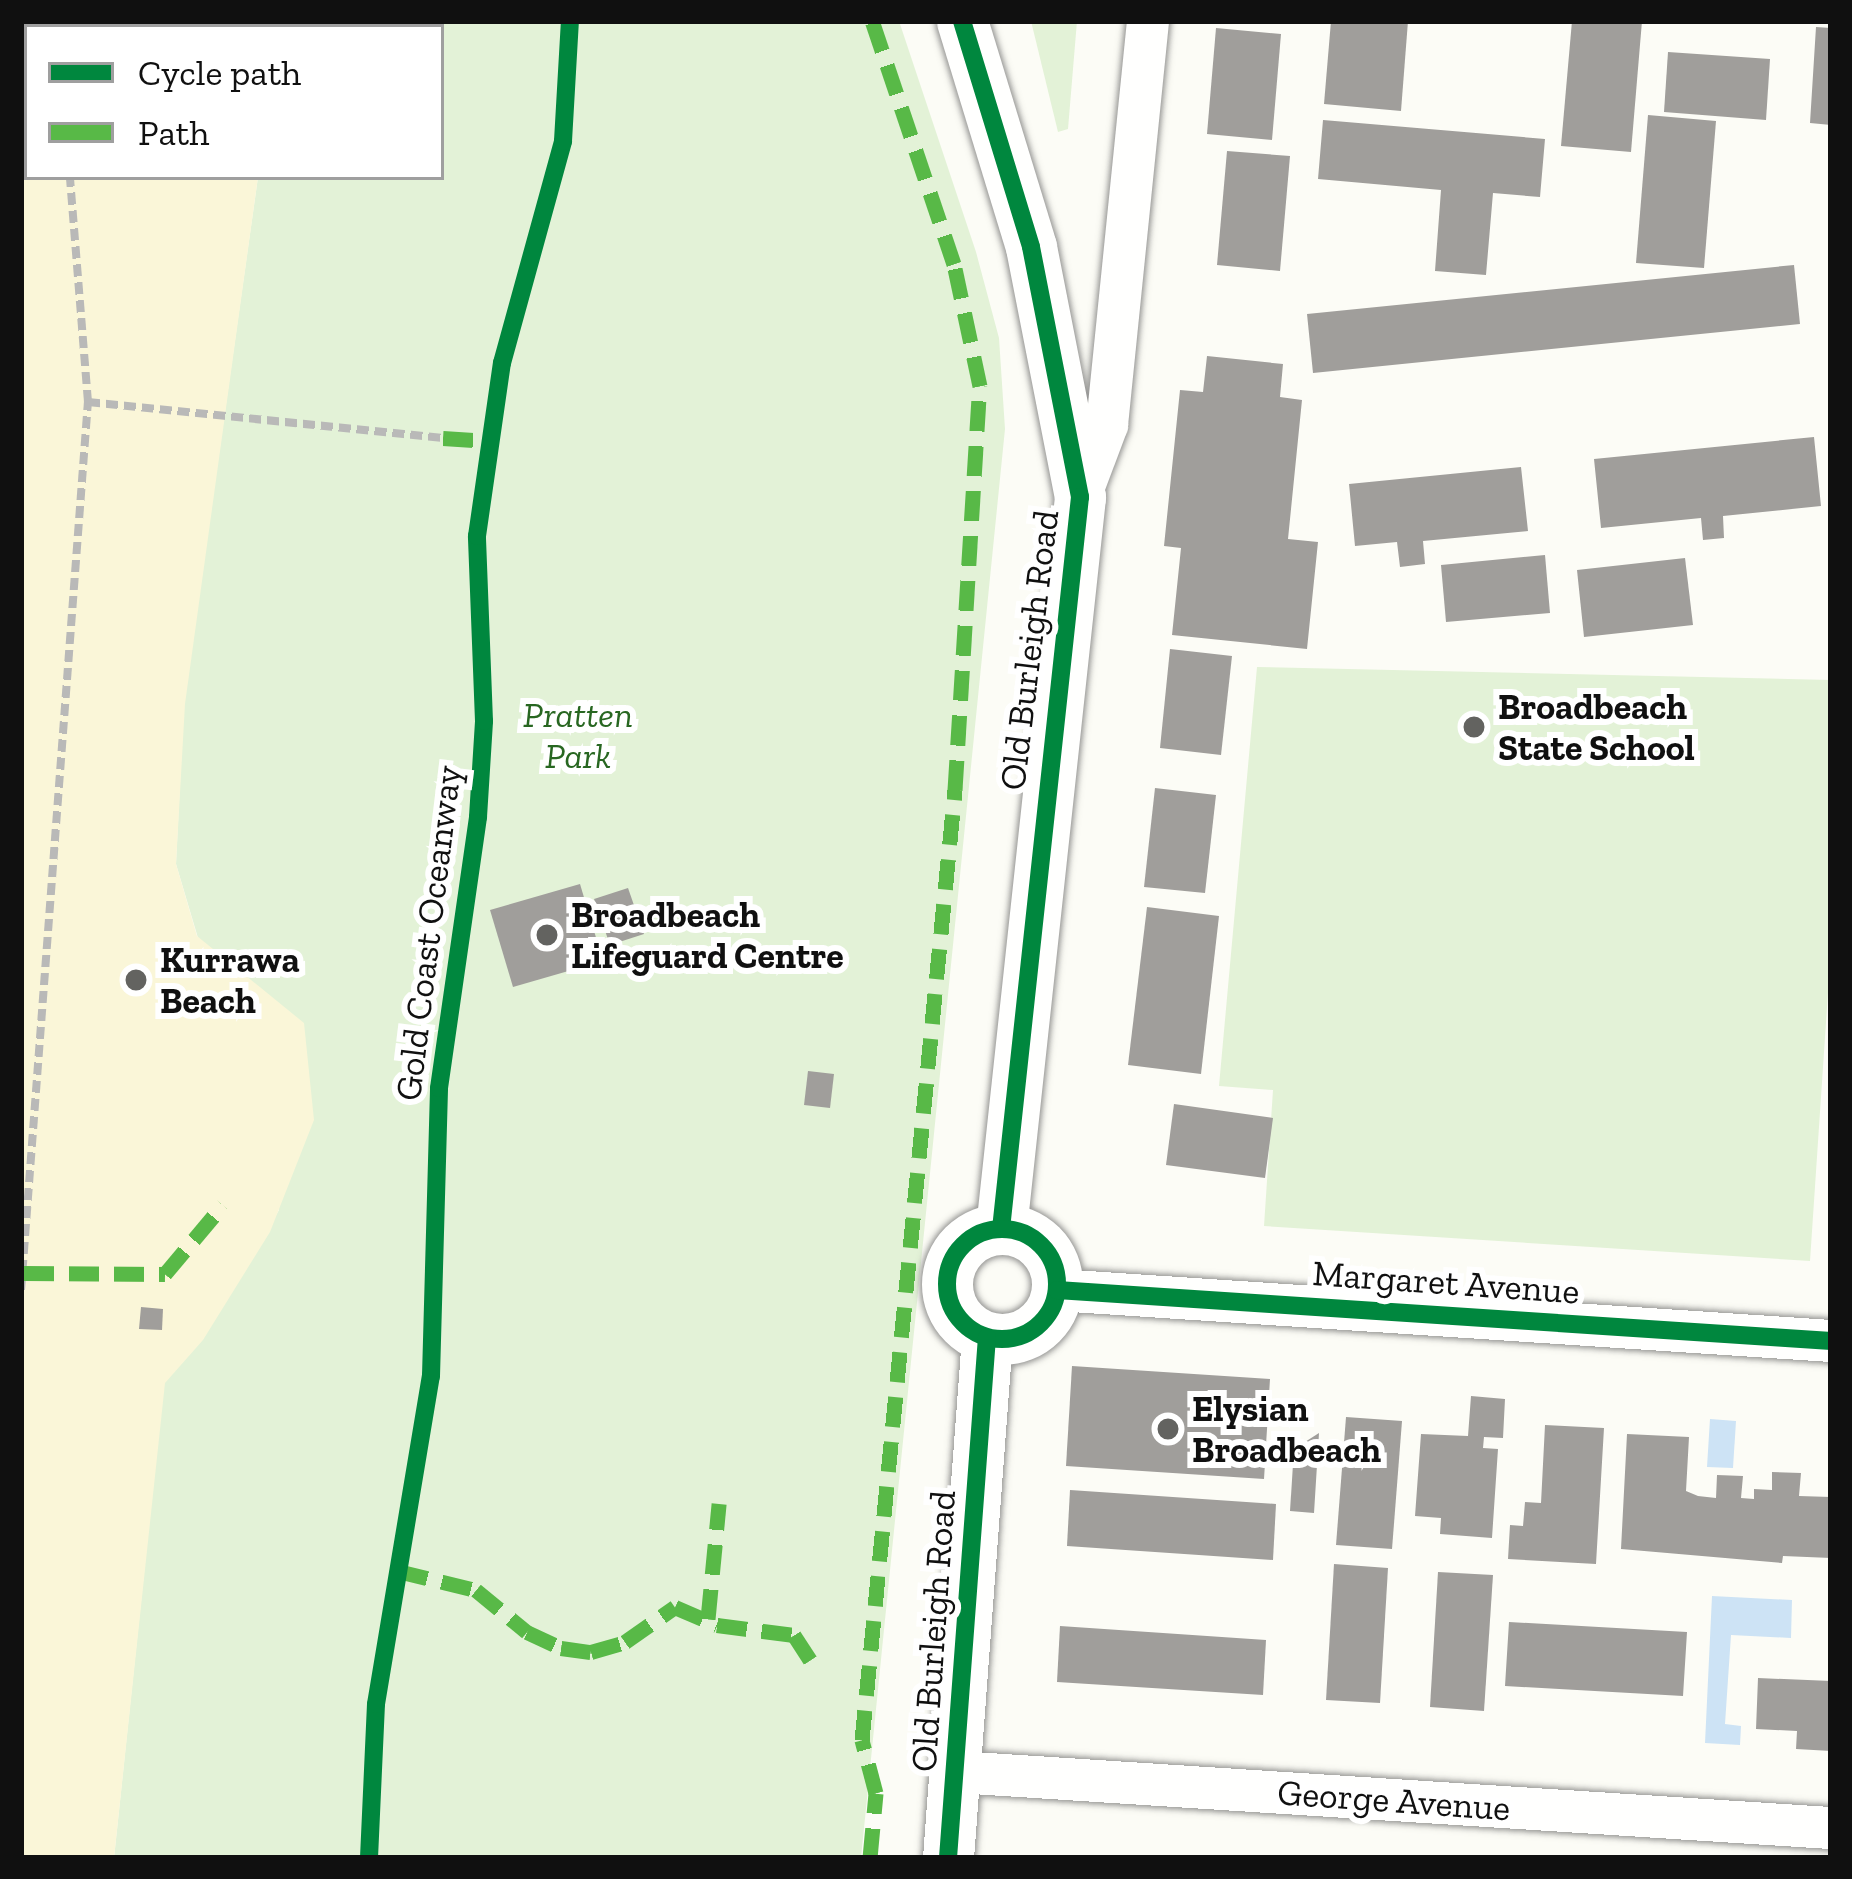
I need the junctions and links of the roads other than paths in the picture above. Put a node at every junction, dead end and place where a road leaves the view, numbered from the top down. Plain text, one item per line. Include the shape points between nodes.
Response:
1 (962, 21) edge
2 (1148, 21) edge
3 (1080, 497) junction
4 (1000, 1229) junction
5 (1057, 1289) junction
6 (987, 1337) junction
7 (1831, 1341) edge
8 (957, 1772) junction
9 (1831, 1828) edge
10 (948, 1858) edge

1 - 3 street, Old Burleigh Road via 1031,247
2 - 3 street, Old Burleigh Road via 1107,425
3 - 4 street, Old Burleigh Road
4 - 5 street via 1042,1246
4 - 6 street via 973,1236 946,1276 953,1311
5 - 6 street via 1030,1331
5 - 7 street, Margaret Avenue
6 - 8 street, Old Burleigh Road
8 - 9 street, George Avenue
8 - 10 street, Old Burleigh Road

